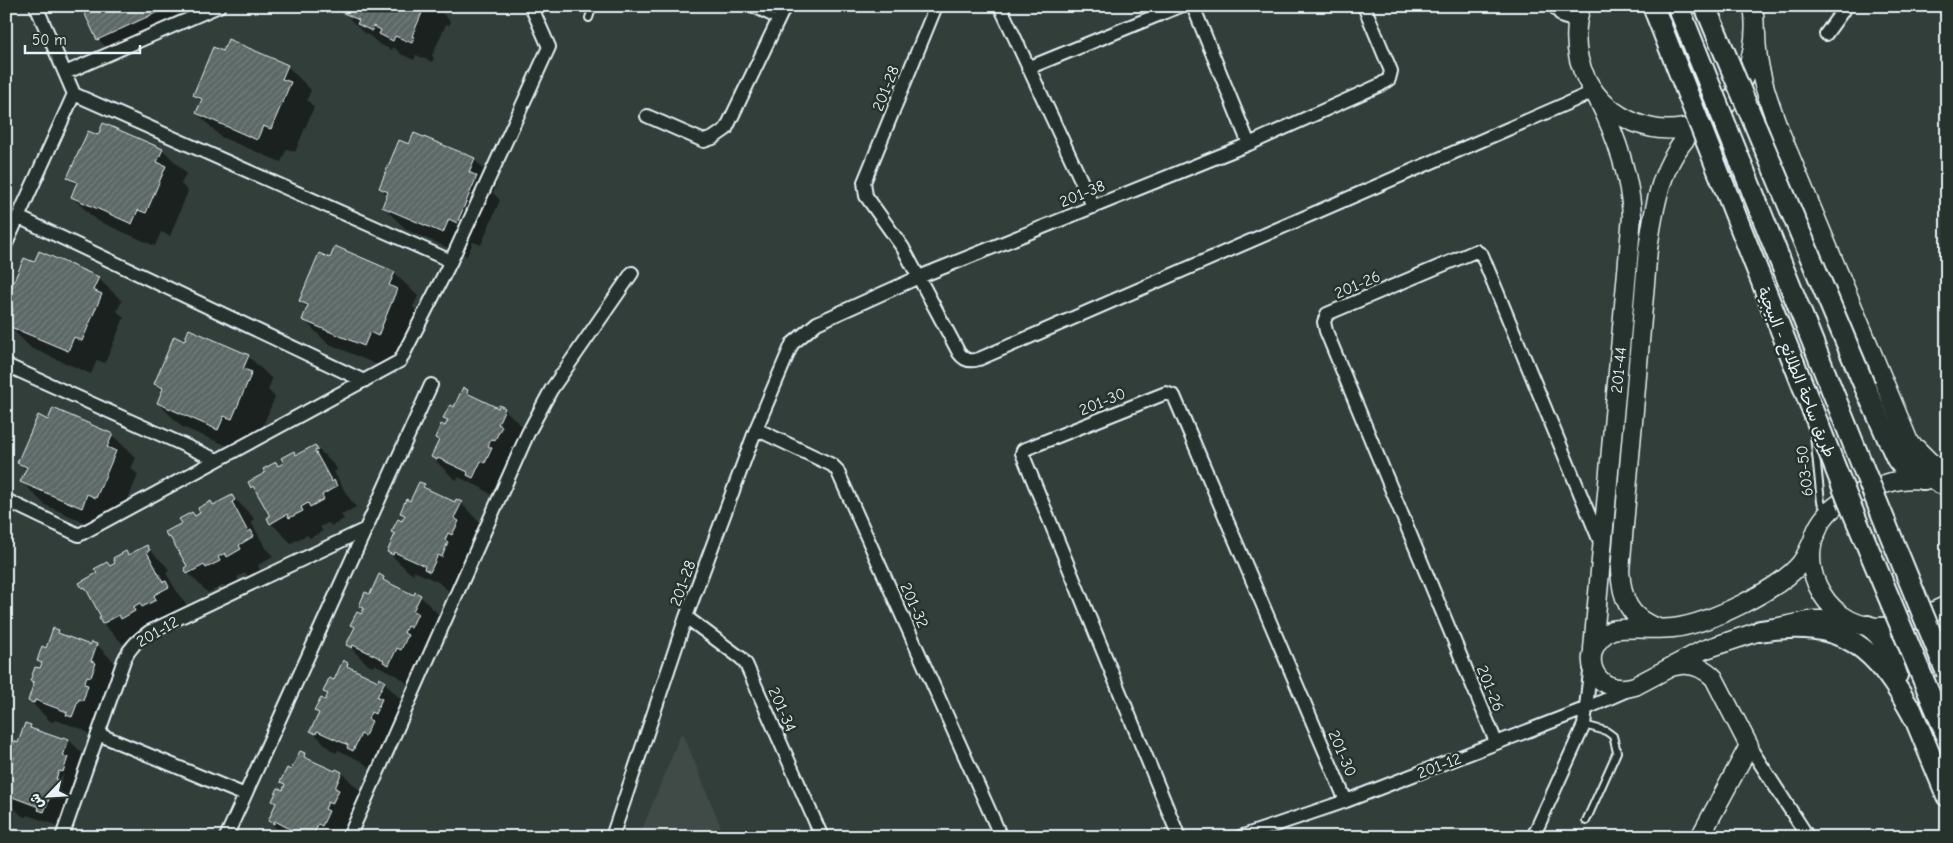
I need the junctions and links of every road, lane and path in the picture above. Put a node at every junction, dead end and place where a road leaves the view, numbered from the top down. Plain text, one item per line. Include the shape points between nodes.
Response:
1 (36, 6) edge
2 (219, 6) edge
3 (532, 6) edge
4 (593, 6) edge
5 (748, 6) edge
6 (785, 6) edge
7 (936, 6) edge
8 (1000, 6) edge
9 (1180, 6) edge
10 (1193, 6) edge
11 (1364, 6) edge
12 (1554, 6) edge
13 (1653, 6) edge
14 (1678, 6) edge
15 (1705, 6) edge
16 (1753, 6) edge
17 (1846, 6) edge
18 (1579, 14) edge
19 (589, 18) dead end
20 (778, 21) junction
21 (1756, 33) junction
22 (1826, 34) dead end
23 (1028, 68) junction
24 (65, 73) junction
25 (74, 94) junction
26 (1594, 94) junction
27 (647, 116) dead end
28 (1706, 120) junction
29 (1249, 144) junction
30 (1093, 206) junction
31 (18, 217) junction
32 (6, 244) edge
33 (451, 260) junction
34 (632, 273) dead end
35 (919, 277) junction
36 (792, 344) joint
37 (6, 365) edge
38 (364, 381) junction
39 (432, 385) dead end
40 (1812, 423) dead end
41 (756, 429) junction
42 (217, 460) junction
43 (1939, 481) edge
44 (6, 500) edge
45 (1823, 521) junction
46 (366, 529) junction
47 (1601, 544) junction
48 (1947, 605) edge
49 (686, 617) junction
50 (1868, 626) junction
51 (1674, 628) junction
52 (1760, 631) junction
53 (1740, 637) junction
54 (1592, 654) junction
55 (1667, 668) junction
56 (1947, 672) edge
57 (1635, 686) junction
58 (1721, 690) junction
59 (1587, 708) junction
60 (1915, 719) junction
61 (1584, 725) junction
62 (98, 734) junction
63 (1947, 736) edge
64 (1496, 742) junction
65 (1749, 746) junction
66 (245, 795) junction
67 (1947, 796) edge
68 (1346, 801) junction
69 (1586, 821) dead end
70 (1260, 834) edge
71 (62, 837) edge
72 (226, 837) edge
73 (349, 837) edge
74 (612, 837) edge
75 (822, 837) edge
76 (1000, 837) edge
77 (1179, 837) edge
78 (1240, 837) edge
79 (1533, 837) edge
80 (1700, 837) edge
81 (1808, 837) edge

1 - 24 street
2 - 24 street
3 - 33 street via 549,47
4 - 19 lane
5 - 20 lane
6 - 20 street
7 - 35 street, 201-28 via 864,182 866,196 897,238
8 - 23 street
9 - 23 street
10 - 29 street
11 - 29 street, 201-38 via 1391,71 1389,80
12 - 18 street via 1563,16
13 - 63 main road, طريق ساحة الطلائع - البيجية, bridge via 1848,500
14 - 56 main road, طريق ساحة الطلائع - البيجية, bridge
15 - 43 main road, bridge via 1897,459 1908,471
16 - 21 main road
17 - 22 street
18 - 26 main road, 201-44 via 1576,40 1581,69
20 - 27 street via 726,129 704,141
21 - 28 main road via 1752,55 1737,91 1730,102
21 - 43 main road via 1758,64 1780,132 1905,433 1925,474
23 - 30 street
24 - 25 street
25 - 31 street
25 - 33 street
26 - 28 main road via 1618,116 1646,127 1677,129
26 - 35 street via 975,360 965,359 958,352
26 - 47 main road, 201-44 via 1615,140 1629,190 1632,216
28 - 51 main road via 1684,138 1675,152 1651,228 1621,558 1621,584 1630,610 1647,624
29 - 30 street, 201-38
30 - 35 street, 201-38
31 - 32 street
31 - 38 street
33 - 38 street via 400,361
34 - 73 street via 556,382 528,433
35 - 36 street, 201-38 via 817,323
36 - 41 street, 201-28
37 - 42 street
38 - 42 street
39 - 46 street
40 - 45 lane, 603-50
41 - 49 street, 201-28
41 - 76 street, 201-32 via 837,470
42 - 44 street via 79,534
43 - 45 main road via 1906,478 1885,483 1852,496
45 - 50 main road via 1812,548 1811,560 1820,593 1845,618
45 - 51 main road via 1800,564 1778,583 1720,614
46 - 62 street, 201-12 via 149,632 137,641 128,650
46 - 66 street
47 - 54 main road, 201-44
47 - 64 street, 201-26 via 1479,252 1327,314 1324,322 1326,331
48 - 50 main road via 1892,626
49 - 74 street, 201-28
49 - 75 street, 201-34 via 746,664
50 - 52 main road, 201-12 via 1813,620
50 - 60 main road via 1875,630 1889,653
51 - 54 main road via 1612,630 1597,641
52 - 53 main road, 201-12
52 - 60 main road via 1805,627 1832,632 1857,644 1890,676
53 - 55 main road, 201-12
53 - 58 main road via 1716,659
54 - 57 main road, 201-12 via 1593,669 1606,685 1625,690
54 - 59 street
55 - 57 main road, 201-12
55 - 58 main road via 1695,665 1708,672
57 - 59 street, 201-12
58 - 65 main road
59 - 61 street
59 - 64 street, 201-12
60 - 67 main road
61 - 69 lane via 1613,736 1617,752
61 - 79 street
62 - 66 street
62 - 71 street, 201-12
64 - 68 street, 201-12
65 - 80 main road
65 - 81 street
66 - 72 street
68 - 70 street, 201-12
68 - 77 street, 201-30 via 1174,396 1166,393 1022,450 1022,453
70 - 78 street, 201-12

